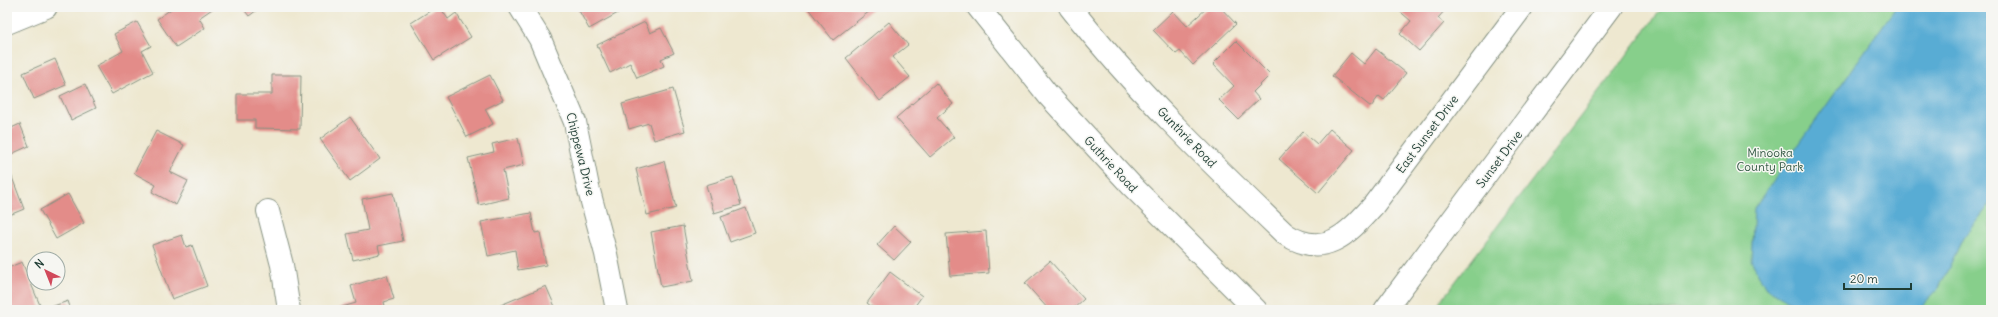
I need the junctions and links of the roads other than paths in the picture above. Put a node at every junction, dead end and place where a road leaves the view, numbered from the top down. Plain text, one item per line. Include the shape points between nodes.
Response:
1 (46, 7) edge
2 (520, 7) edge
3 (978, 7) edge
4 (1070, 7) edge
5 (1522, 7) edge
6 (1612, 7) edge
7 (7, 23) edge
8 (268, 211) dead end
9 (1320, 245) joint
10 (289, 310) edge
11 (617, 310) edge
12 (1256, 310) edge
13 (1385, 310) edge

1 - 7 street
2 - 11 street, Chippewa Drive via 540,39 575,122
3 - 12 street, Guthrie Road via 1053,101 1132,186
4 - 9 street, Gunthrie Road via 1169,119 1285,234
5 - 9 street, East Sunset Drive via 1373,206 1352,230 1334,241
6 - 13 street, Sunset Drive
8 - 10 street via 282,265

